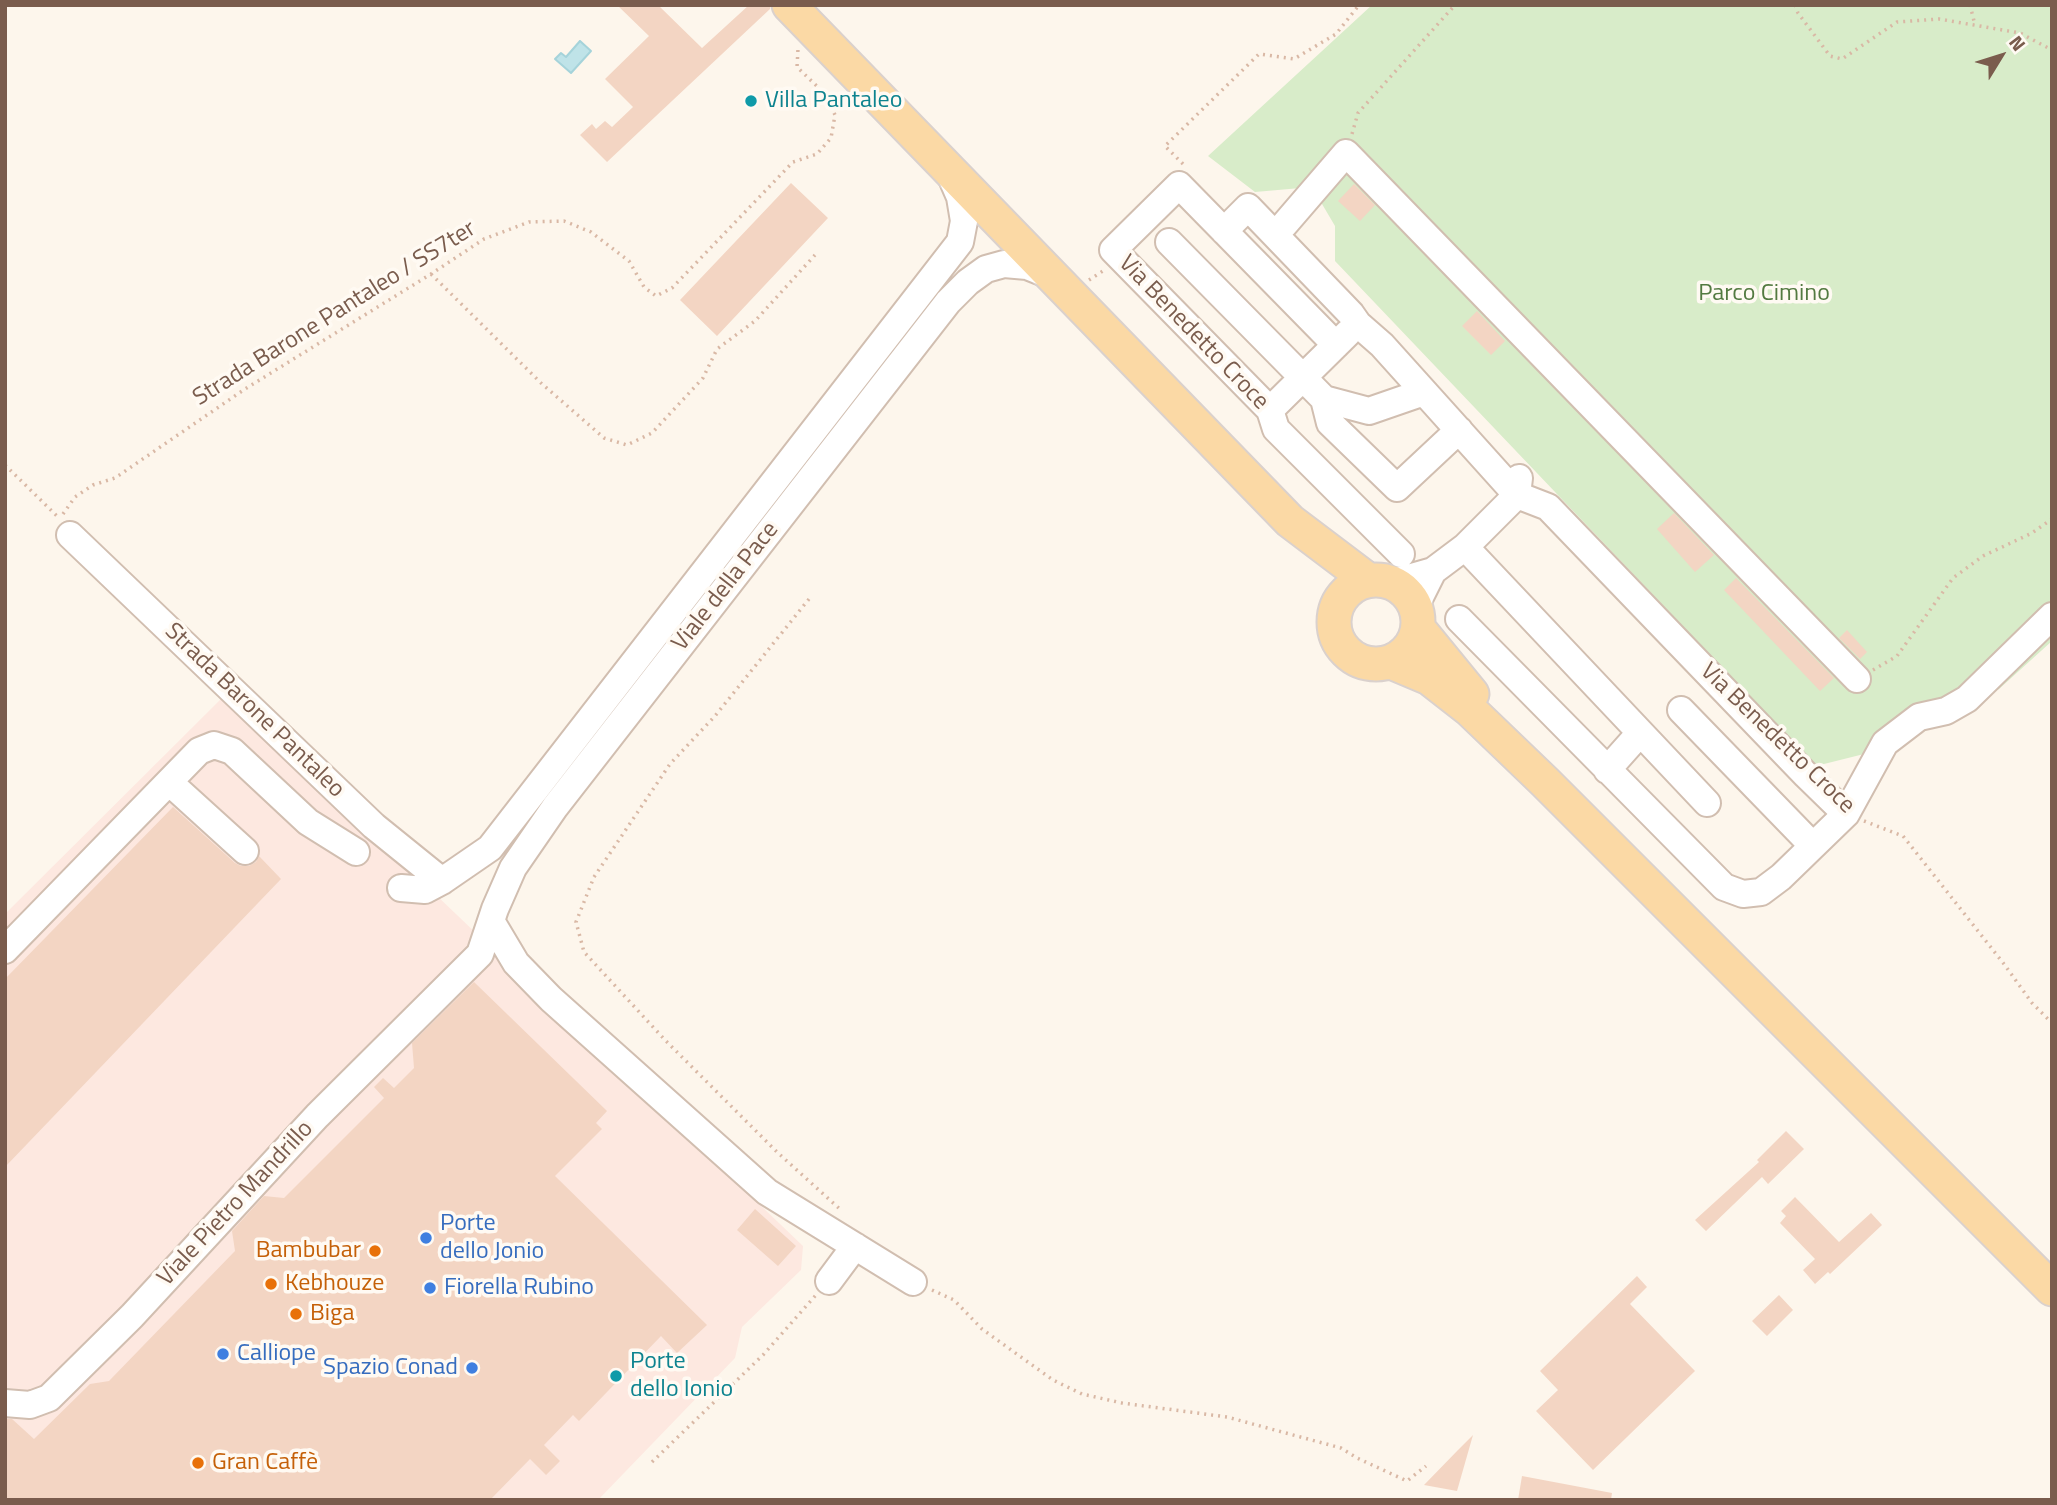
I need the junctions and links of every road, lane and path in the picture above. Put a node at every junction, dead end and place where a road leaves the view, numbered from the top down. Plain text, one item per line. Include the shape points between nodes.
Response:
1 (1359, 5) edge
2 (1455, 5) edge
3 (1795, 5) edge
4 (1970, 5) edge
5 (799, 15) edge
6 (1975, 25) junction
7 (2052, 50) edge
8 (1346, 153) junction
9 (1183, 164) dead end
10 (948, 169) junction
11 (1248, 207) junction
12 (1284, 225) junction
13 (1004, 227) junction
14 (1224, 231) junction
15 (960, 242) junction
16 (1169, 242) dead end
17 (815, 254) dead end
18 (1122, 258) junction
19 (431, 274) junction
20 (1060, 285) junction
21 (1357, 324) junction
22 (1336, 345) junction
23 (1302, 378) junction
24 (1424, 392) junction
25 (1324, 399) junction
26 (1270, 410) junction
27 (1459, 430) junction
28 (5, 465) edge
29 (1517, 495) junction
30 (2052, 519) edge
31 (1290, 521) junction
32 (68, 530) junction
33 (1465, 547) junction
34 (1433, 571) junction
35 (1387, 572) junction
36 (809, 599) dead end
37 (1335, 609) junction
38 (2052, 616) edge
39 (1417, 617) junction
40 (1460, 619) dead end
41 (1391, 662) junction
42 (1857, 679) joint
43 (1681, 710) dead end
44 (1640, 733) junction
45 (1606, 770) junction
46 (169, 782) junction
47 (1545, 782) junction
48 (1707, 803) dead end
49 (1846, 814) junction
50 (1813, 846) junction
51 (245, 850) dead end
52 (356, 852) dead end
53 (442, 881) junction
54 (401, 888) dead end
55 (491, 921) junction
56 (5, 950) edge
57 (456, 978) joint
58 (2052, 1023) edge
59 (842, 1211) dead end
60 (855, 1246) junction
61 (2047, 1274) edge
62 (829, 1281) joint
63 (913, 1282) joint
64 (5, 1403) edge
65 (652, 1462) dead end
66 (1426, 1465) dead end

1 - 9 path via 1336,34 1294,60 1259,54 1166,146
2 - 8 path via 1358,113
3 - 6 path via 1830,56 1843,59 1897,22 1939,19
4 - 6 path
5 - 10 main road
5 - 19 path, Strada Barone Pantaleo / SS7ter via 797,68 825,94 835,115 831,138 817,154 793,162 672,288 656,296 629,261 591,232 564,221 529,222 484,239
6 - 7 path via 2020,33
8 - 12 street
8 - 42 street
10 - 13 main road
10 - 15 street via 964,221
11 - 12 street via 1258,198
11 - 14 street
11 - 21 street
12 - 29 street via 1520,473
13 - 15 street via 982,229
13 - 20 main road
14 - 18 street, Via Benedetto Croce via 1179,186 1113,250
14 - 22 street, Via Benedetto Croce
15 - 53 street, Viale della Pace via 490,848
16 - 23 street
17 - 19 path via 755,321 718,349 703,378 652,433 627,445 604,438
18 - 20 path
18 - 26 street, Via Benedetto Croce
19 - 32 path, Strada Barone Pantaleo / SS7ter via 245,389 115,478 75,496 63,515
20 - 31 main road
20 - 55 street, Viale della Pace via 1027,266 1004,264 986,269 948,302 555,807 513,868
21 - 22 street
21 - 24 street
22 - 23 street
23 - 25 street
23 - 26 street
24 - 25 street via 1369,411
24 - 27 street
25 - 27 street via 1330,423 1398,488
26 - 35 street, Via Benedetto Croce via 1276,429
27 - 29 street
28 - 32 path
29 - 33 street
29 - 49 street, Via Benedetto Croce via 1548,507
30 - 42 path via 1983,556 1953,578 1897,656
31 - 35 main road
31 - 37 main road via 1315,562
32 - 53 street, Strada Barone Pantaleo via 374,826
33 - 34 street
33 - 44 street
34 - 35 street
34 - 39 street
35 - 37 main road via 1348,590
35 - 39 main road via 1410,597
36 - 59 path via 670,764 594,877 576,922 584,952 665,1041
37 - 41 main road via 1335,636 1342,648 1364,663
38 - 49 street via 1967,699 1946,711 1919,717 1885,743
39 - 41 main road via 1409,649
39 - 47 main road
40 - 45 street
41 - 47 main road via 1429,678 1470,710
43 - 50 street
44 - 45 street
44 - 48 street
45 - 50 street via 1724,887 1743,894 1762,892
46 - 51 street
46 - 52 street via 199,751 214,745 232,751 308,822
46 - 56 street
47 - 61 main road
49 - 50 street
49 - 58 path, Via Benedetto Croce via 1903,836
53 - 54 street, Viale della Pace via 425,890
55 - 57 street, Viale della Pace via 480,954
55 - 60 street via 516,963 571,1017 768,1192
57 - 64 street, Viale Pietro Mandrillo via 317,1116 132,1316 49,1398 30,1405
60 - 62 street
60 - 63 street
62 - 65 path via 763,1355
63 - 66 path via 954,1300 1002,1344 1082,1394 1122,1404 1227,1417 1341,1448 1407,1481

